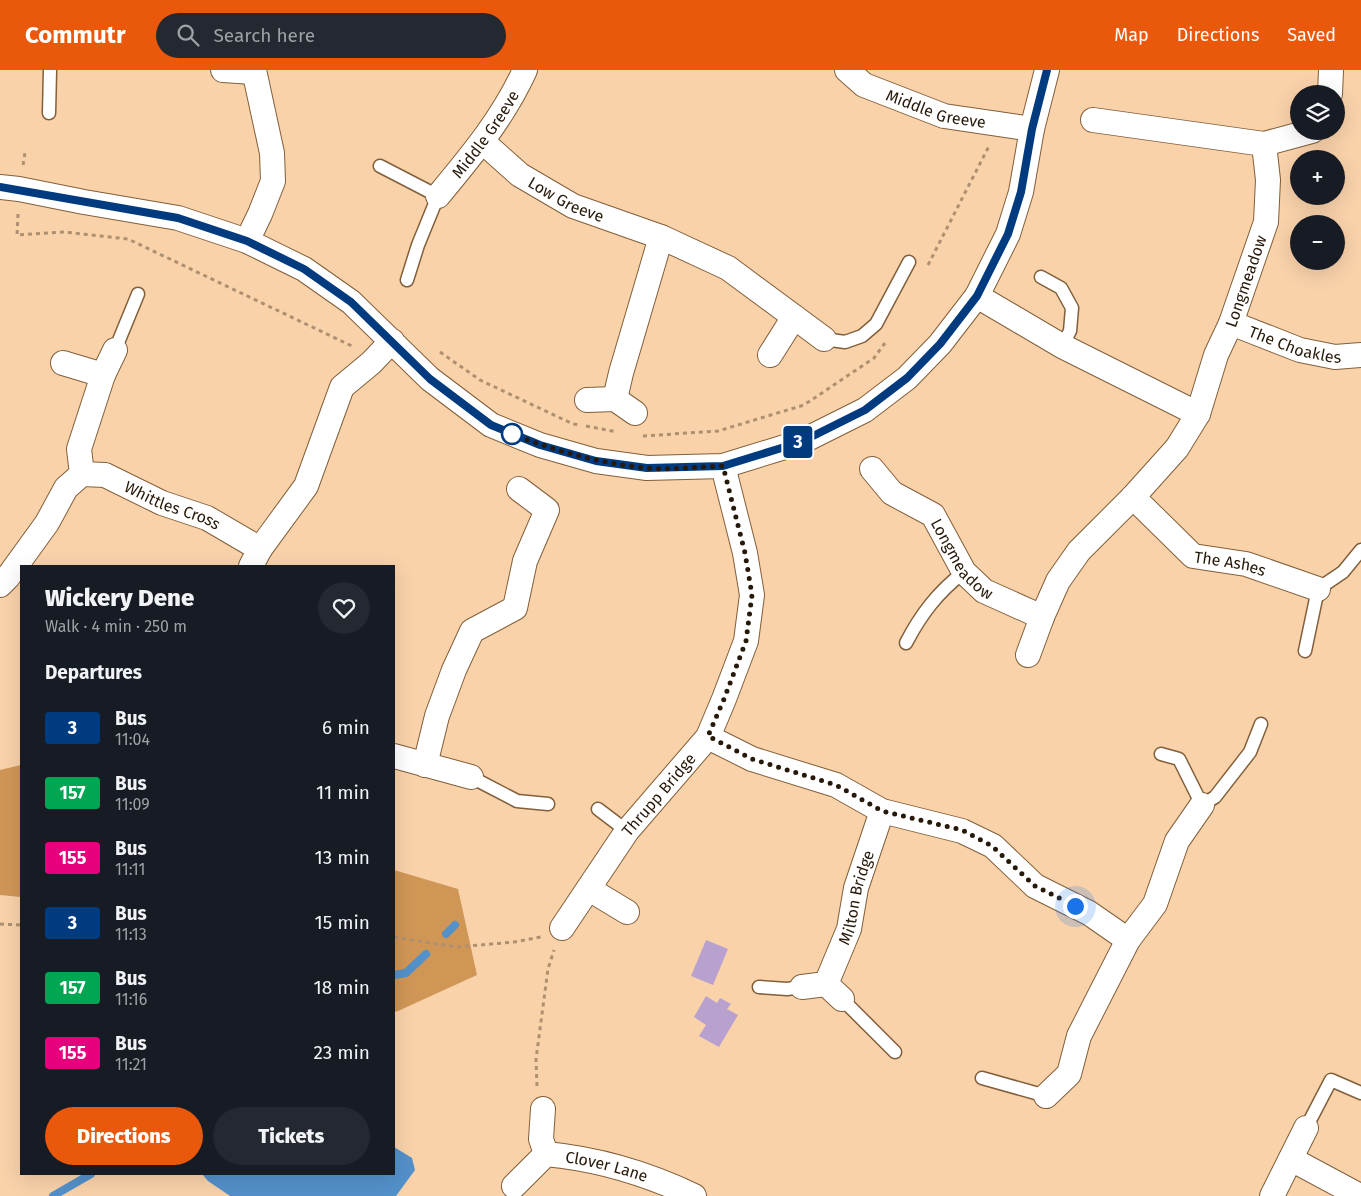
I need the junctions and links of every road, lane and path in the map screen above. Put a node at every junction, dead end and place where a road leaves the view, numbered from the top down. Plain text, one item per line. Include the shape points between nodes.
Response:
1 (50, 70) edge
2 (224, 70) edge
3 (525, 70) edge
4 (847, 70) edge
5 (1047, 70) edge
6 (1331, 70) edge
7 (253, 71) edge
8 (1330, 85) edge
9 (49, 113) dead end
10 (1093, 120) dead end
11 (1000, 124) junction
12 (1032, 129) junction
13 (1290, 137) edge
14 (483, 142) junction
15 (1264, 144) junction
16 (25, 153) dead end
17 (380, 166) dead end
18 (9, 188) edge
19 (438, 196) junction
20 (661, 236) junction
21 (247, 241) junction
22 (909, 262) dead end
23 (924, 273) dead end
24 (1041, 277) dead end
25 (407, 280) dead end
26 (138, 294) dead end
27 (977, 296) junction
28 (794, 317) junction
29 (1231, 323) junction
30 (824, 339) joint
31 (392, 342) junction
32 (885, 342) dead end
33 (1062, 346) junction
34 (435, 349) dead end
35 (115, 350) joint
36 (1361, 354) edge
37 (770, 355) dead end
38 (63, 362) dead end
39 (371, 362) junction
40 (103, 375) junction
41 (615, 399) junction
42 (587, 400) dead end
43 (1198, 414) junction
44 (632, 427) junction
45 (723, 466) junction
46 (872, 469) dead end
47 (82, 474) junction
48 (519, 489) dead end
49 (1133, 498) junction
50 (1361, 550) edge
51 (255, 558) edge
52 (964, 572) junction
53 (0, 585) edge
54 (1318, 589) junction
55 (1042, 617) junction
56 (906, 642) dead end
57 (1306, 652) dead end
58 (1028, 655) dead end
59 (1261, 724) dead end
60 (708, 736) junction
61 (1161, 754) dead end
62 (395, 756) edge
63 (425, 764) junction
64 (471, 778) joint
65 (548, 804) dead end
66 (1202, 805) junction
67 (598, 810) dead end
68 (882, 811) junction
69 (626, 830) junction
70 (589, 888) junction
71 (627, 912) dead end
72 (0, 924) edge
73 (20, 925) edge
74 (562, 928) junction
75 (395, 937) edge
76 (1128, 940) junction
77 (759, 987) dead end
78 (802, 987) joint
79 (834, 991) junction
80 (895, 1052) dead end
81 (982, 1078) dead end
82 (1361, 1094) edge
83 (1046, 1096) joint
84 (543, 1109) joint
85 (1306, 1128) joint
86 (546, 1154) junction
87 (1291, 1159) junction
88 (511, 1191) edge
89 (694, 1196) edge
90 (1272, 1196) edge
91 (1360, 1196) edge

1 - 9 lane
2 - 7 street
3 - 14 street, Middle Greeve via 513,97
4 - 11 street, Middle Greeve via 864,85 944,116
5 - 12 street
6 - 8 street
7 - 21 street via 272,153 273,181
10 - 15 street
11 - 12 street, Middle Greeve
11 - 23 path
12 - 27 street via 1021,192 1008,234
13 - 15 street
14 - 19 street, Middle Greeve
14 - 20 street, Low Greeve via 520,175 572,206
15 - 29 street, Longmeadow via 1268,180 1266,222
16 - 18 path
17 - 19 lane
18 - 21 street via 178,218
18 - 39 path via 17,235 64,232 128,239 355,348
19 - 25 lane
20 - 28 street, Low Greeve via 728,268
20 - 41 street
21 - 31 street via 304,269 351,302
22 - 30 lane via 876,324 862,336 845,342
24 - 33 lane via 1062,288 1072,308 1070,331
26 - 35 lane
27 - 33 street
27 - 45 street via 940,344 907,378 865,410 801,442
28 - 30 street, Low Greeve
28 - 37 street
29 - 36 street, The Choakles via 1300,350 1335,357
29 - 43 street, Longmeadow via 1216,355
31 - 39 street
31 - 45 street via 430,379 491,425 540,445 596,461 647,468
32 - 44 path via 874,358 804,405 718,431 643,436
33 - 43 street
34 - 44 path via 480,380 573,424
35 - 40 street
38 - 40 street
39 - 51 street via 342,387 306,486
40 - 47 street via 79,449
41 - 42 street
41 - 44 street
43 - 49 street, Longmeadow via 1177,448
45 - 60 street, Thrupp Bridge via 752,595 746,641
46 - 52 street, Longmeadow via 892,493 932,515
47 - 51 street, Whittles Cross via 105,475 162,503 206,518
47 - 53 street via 66,488 48,523
48 - 63 street via 547,510 525,561 515,608 472,631 437,716
49 - 54 street, The Ashes via 1193,556 1246,564
49 - 55 street, Longmeadow via 1079,550 1058,581
50 - 54 lane via 1343,572
52 - 55 street, Longmeadow via 984,591
52 - 56 lane via 948,584 918,620
54 - 57 lane
55 - 58 street, Longmeadow
59 - 66 lane via 1250,752 1215,796
60 - 68 street via 752,759 836,785
60 - 69 street, Thrupp Bridge
61 - 66 lane via 1179,759
62 - 63 street
63 - 64 street
64 - 65 lane via 517,801
66 - 76 street via 1178,842 1155,904
67 - 69 lane
68 - 76 street via 962,830 992,846 1035,886 1089,913
68 - 79 street, Milton Bridge via 856,888
69 - 70 street, Thrupp Bridge
70 - 71 street
70 - 74 street, Thrupp Bridge
72 - 73 path
74 - 75 path via 537,939 458,947
74 - 84 path via 548,969 536,1059 537,1091
76 - 83 street via 1079,1036 1069,1074
77 - 78 lane
78 - 79 street
79 - 80 lane
81 - 83 lane
82 - 85 lane via 1331,1080
84 - 86 street, Clover Lane via 541,1139
85 - 87 street
86 - 88 street, Clover Lane
86 - 89 street, Clover Lane via 617,1166
87 - 90 street
87 - 91 street

